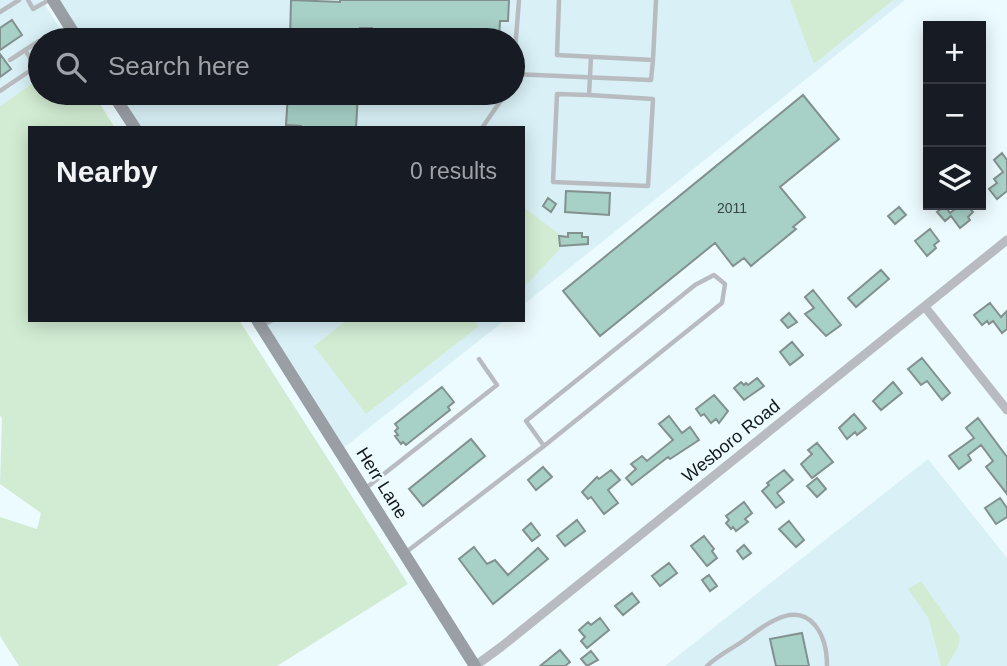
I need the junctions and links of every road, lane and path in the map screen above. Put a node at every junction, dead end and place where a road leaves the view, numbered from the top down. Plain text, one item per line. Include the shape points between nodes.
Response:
1 (19, 0) edge
2 (28, 0) edge
3 (51, 0) edge
4 (519, 0) edge
5 (559, 0) edge
6 (656, 0) edge
7 (0, 12) edge
8 (69, 28) edge
9 (517, 28) edge
10 (28, 48) edge
11 (25, 50) junction
12 (28, 54) edge
13 (591, 57) junction
14 (10, 60) dead end
15 (653, 60) junction
16 (28, 73) edge
17 (525, 75) edge
18 (590, 77) junction
19 (0, 91) edge
20 (589, 95) junction
21 (120, 105) edge
22 (498, 105) edge
23 (134, 126) edge
24 (483, 126) edge
25 (1007, 240) edge
26 (925, 307) junction
27 (263, 322) edge
28 (479, 359) dead end
29 (1007, 410) edge
30 (544, 446) junction
31 (365, 489) junction
32 (404, 553) junction
33 (829, 665) edge
34 (475, 666) edge
35 (707, 666) edge

1 - 7 lane
2 - 3 lane via 33,9
3 - 8 main road
4 - 9 lane
5 - 13 lane via 557,55
6 - 15 lane
10 - 11 lane
11 - 12 lane
11 - 14 lane
13 - 15 lane
13 - 18 lane
15 - 18 lane via 651,80
16 - 19 lane
17 - 18 lane
18 - 20 lane
20 - 20 lane via 653,99 648,186 553,182 557,94
21 - 23 main road
22 - 24 lane
25 - 26 street, Wesboro Road
26 - 29 street
26 - 34 street, Wesboro Road
27 - 31 main road, Herr Lane
28 - 31 lane via 497,385
30 - 30 lane via 722,303 725,284 714,275 695,285 526,421
30 - 32 lane
31 - 32 main road, Herr Lane
32 - 34 main road, Herr Lane
33 - 35 lane via 818,628 807,618 793,615 773,620

